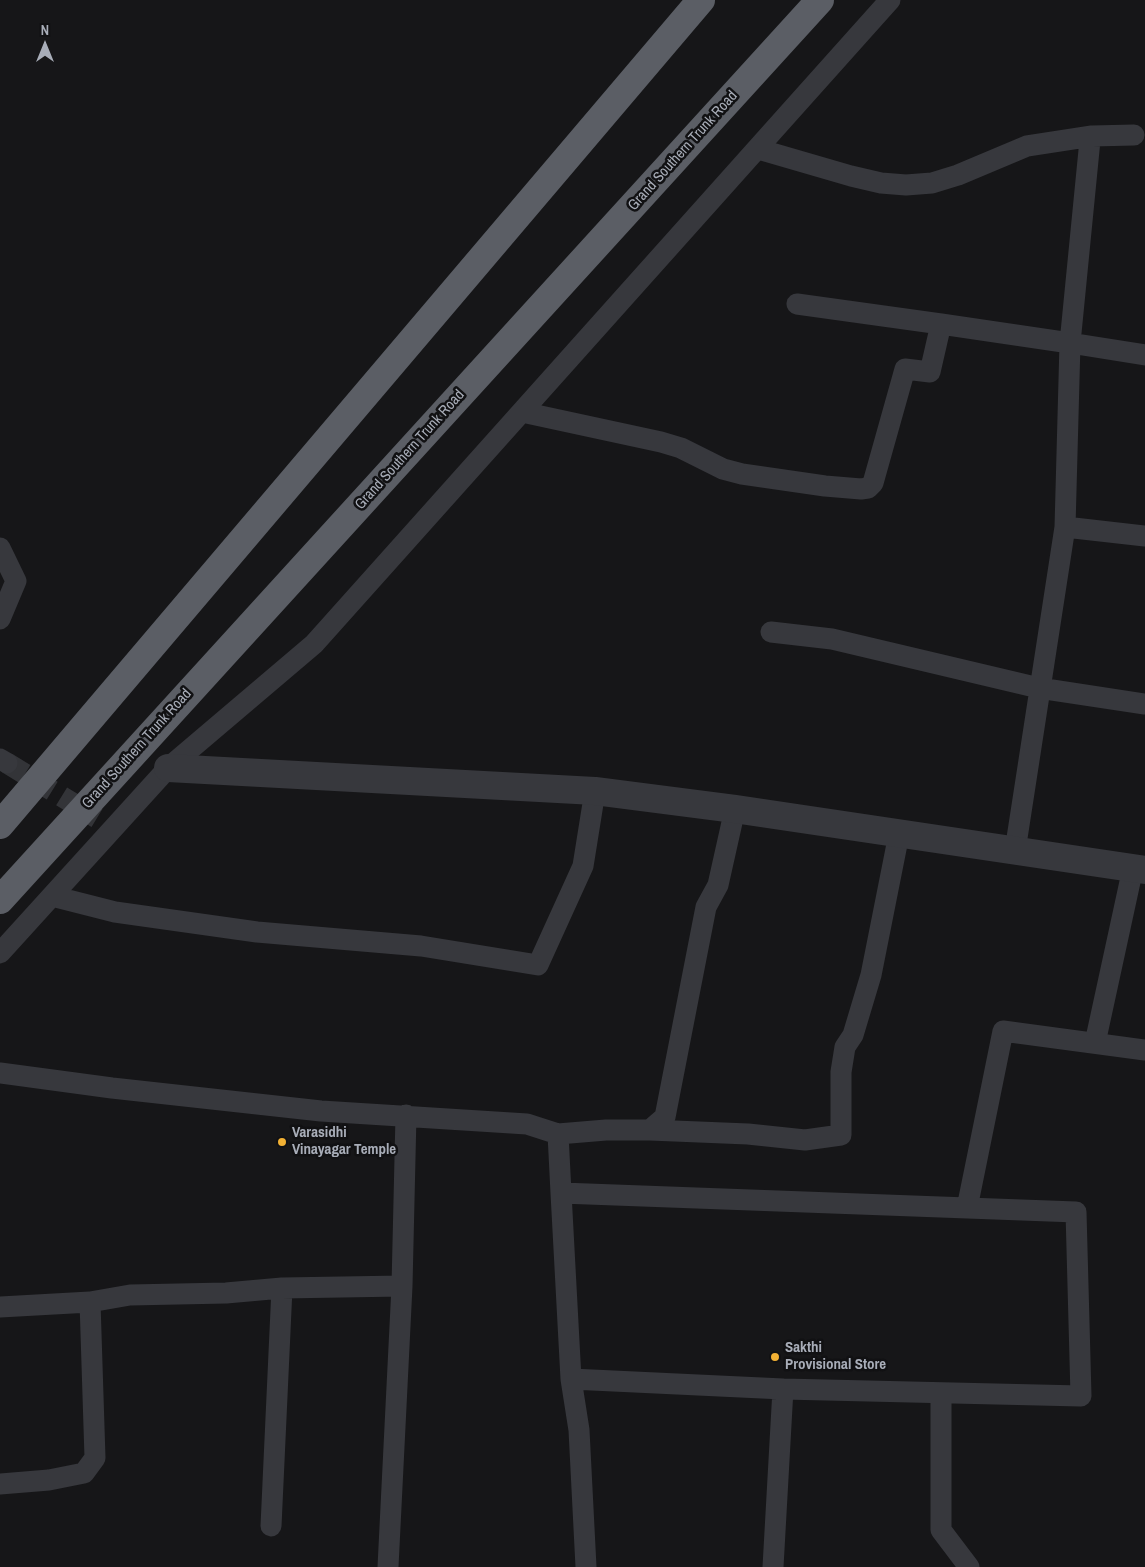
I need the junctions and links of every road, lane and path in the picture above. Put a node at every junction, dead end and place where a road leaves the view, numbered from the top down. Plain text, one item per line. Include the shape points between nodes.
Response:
1 (701, 0) edge
2 (820, 0) edge
3 (890, 0) edge
4 (1134, 135) dead end
5 (1092, 136) junction
6 (758, 149) junction
7 (797, 304) dead end
8 (941, 324) junction
9 (1070, 343) junction
10 (1145, 355) edge
11 (522, 412) junction
12 (1065, 527) junction
13 (1145, 536) edge
14 (0, 548) edge
15 (0, 619) edge
16 (771, 632) dead end
17 (1039, 688) junction
18 (1145, 704) edge
19 (168, 768) junction
20 (596, 791) junction
21 (735, 809) junction
22 (0, 825) edge
23 (899, 834) junction
24 (1016, 851) junction
25 (1139, 869) edge
26 (52, 896) junction
27 (0, 900) edge
28 (0, 953) edge
29 (1095, 1043) junction
30 (1145, 1050) edge
31 (0, 1073) edge
32 (406, 1115) junction
33 (650, 1130) junction
34 (558, 1134) junction
35 (561, 1193) junction
36 (967, 1208) junction
37 (402, 1286) junction
38 (282, 1288) junction
39 (90, 1302) junction
40 (0, 1307) edge
41 (571, 1379) junction
42 (783, 1389) junction
43 (941, 1394) junction
44 (0, 1484) edge
45 (271, 1526) dead end
46 (388, 1567) edge
47 (586, 1567) edge
48 (773, 1567) edge
49 (969, 1567) edge

1 - 22 highway
2 - 27 highway, Grand Southern Trunk Road
3 - 6 street
4 - 5 street
5 - 6 street via 1027,146 958,175 906,185 859,178
5 - 9 street
6 - 11 street
7 - 8 street
8 - 9 street
8 - 11 street via 930,372 905,369 873,483 861,490 742,474 661,442
9 - 10 street
9 - 12 street
11 - 19 street via 314,644
12 - 13 street
12 - 17 street
14 - 15 street via 16,581
16 - 17 street via 832,638
17 - 18 street
17 - 24 street
19 - 20 street
19 - 26 street via 105,823
20 - 21 street
20 - 26 street via 583,866 538,964 420,946 257,932 124,914
21 - 23 street
21 - 33 street via 718,885 706,907 665,1117
23 - 24 street
23 - 33 street via 871,975 853,1035 845,1047 841,1072 841,1135 805,1140
24 - 25 street
25 - 29 street
26 - 28 street
29 - 30 street
29 - 36 street via 1003,1031
31 - 32 street via 321,1111
32 - 34 street via 527,1124
32 - 37 street
33 - 34 street
34 - 35 street
35 - 36 street
35 - 41 street
36 - 43 street via 1076,1212 1081,1396
37 - 38 street
37 - 46 street
38 - 39 street via 130,1295
38 - 45 street
39 - 40 street
39 - 44 street via 95,1458 84,1473
41 - 42 street
41 - 47 street via 579,1430
42 - 43 street
42 - 48 street
43 - 49 street via 940,1530

